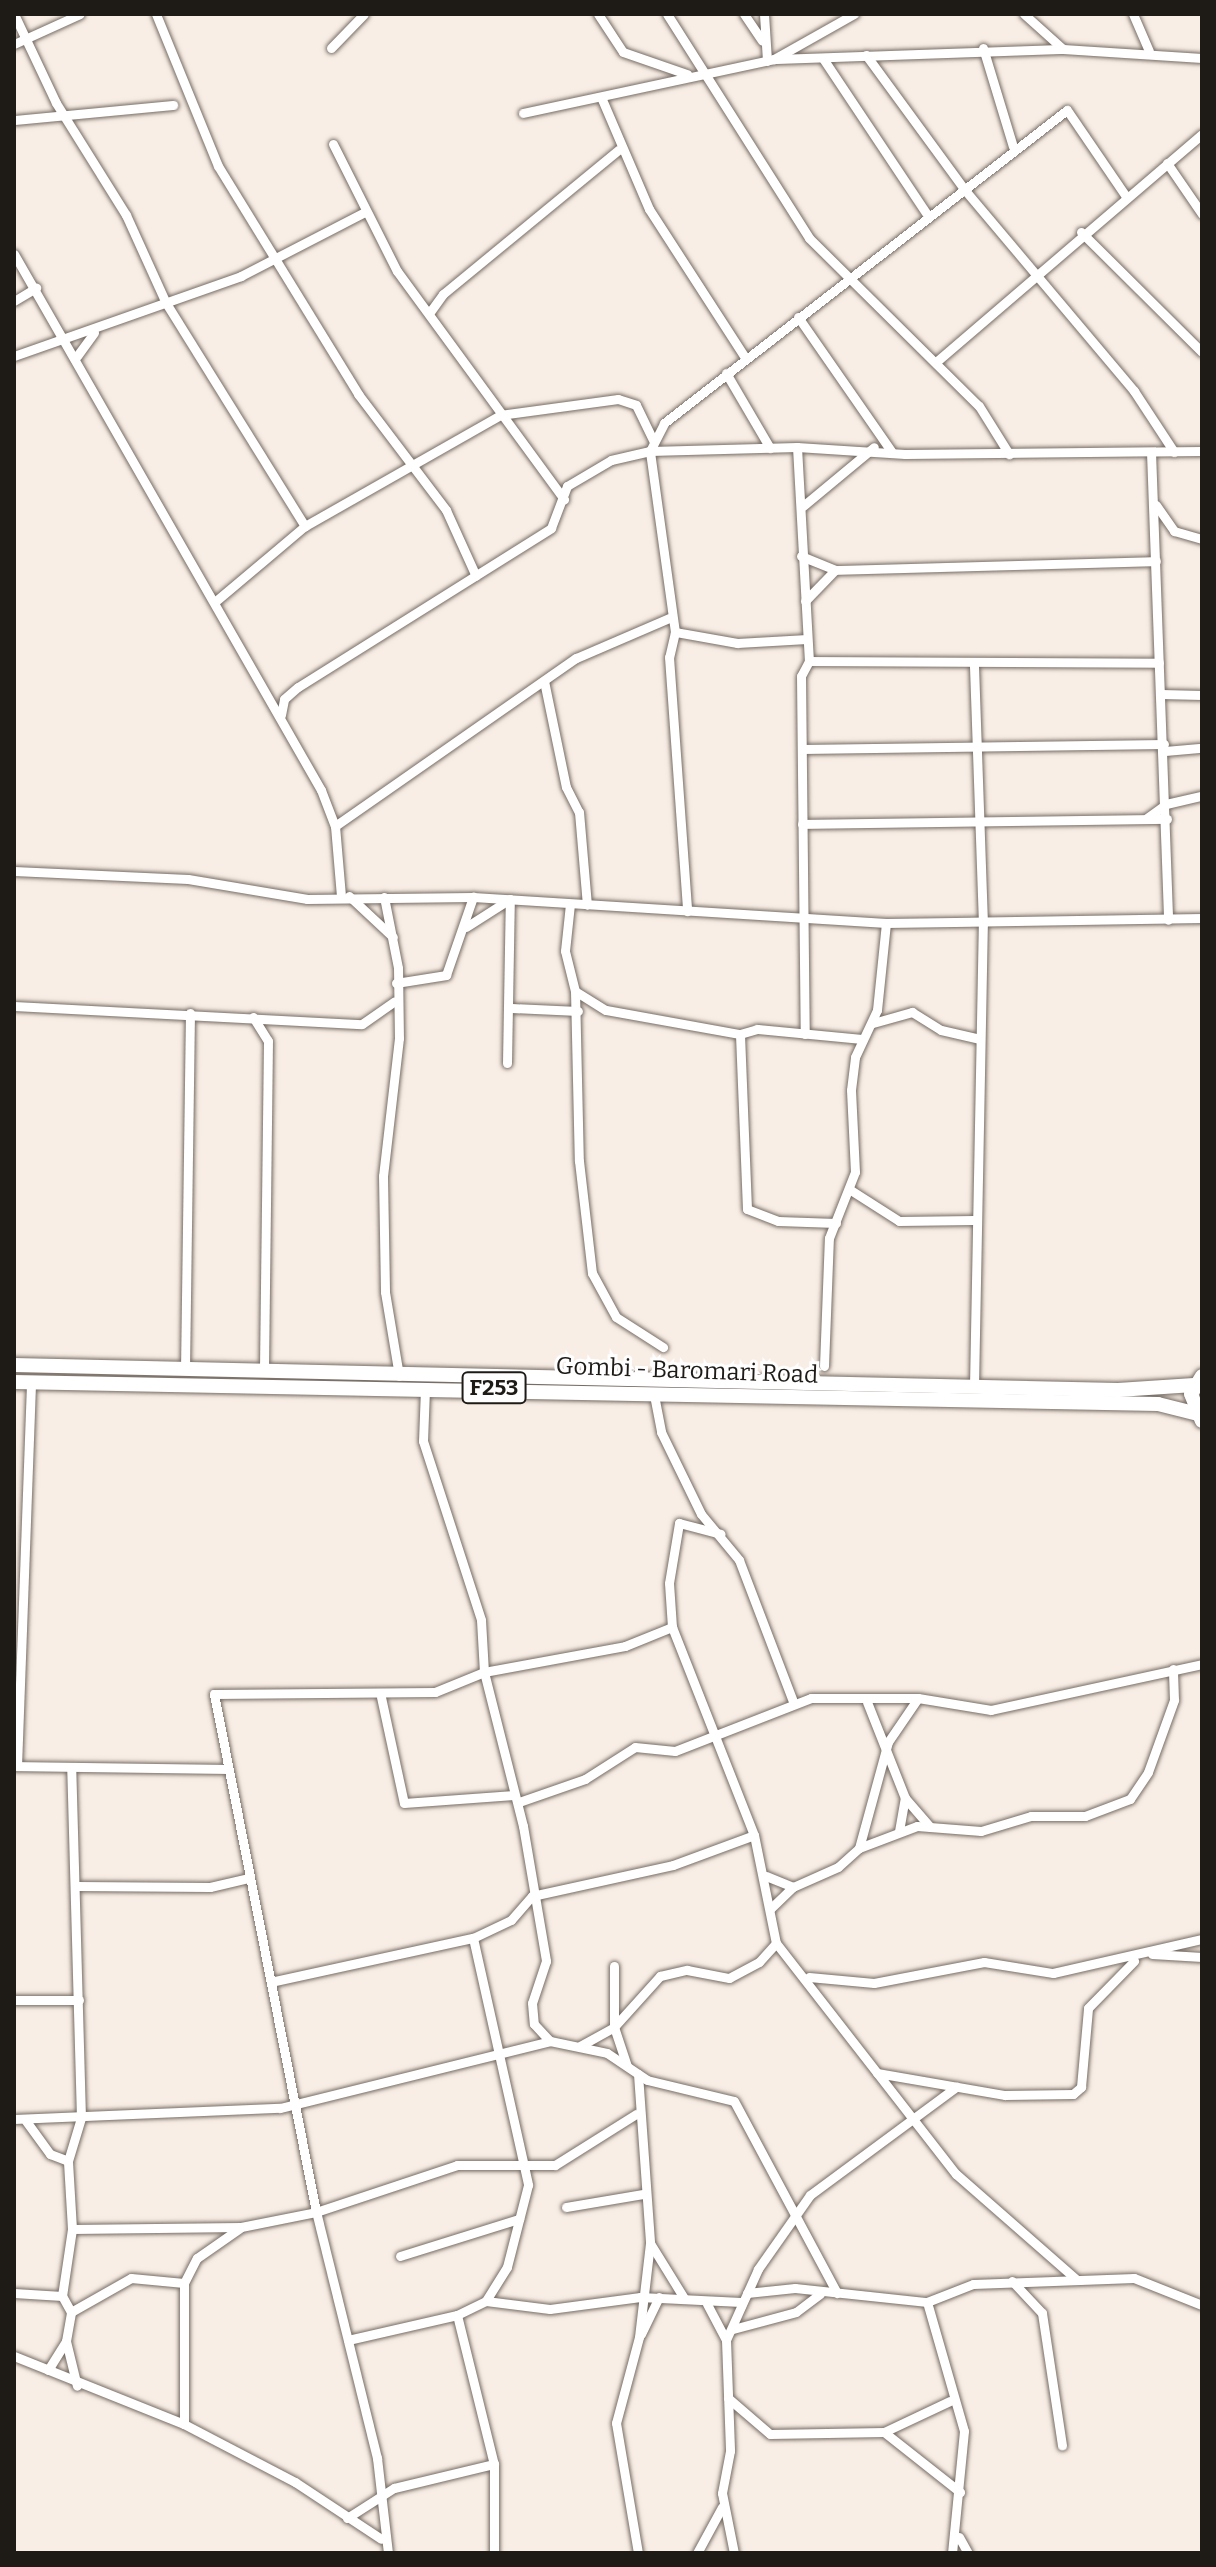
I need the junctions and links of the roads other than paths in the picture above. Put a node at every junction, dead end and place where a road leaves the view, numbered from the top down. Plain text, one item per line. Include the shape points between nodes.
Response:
1 (80, 14) edge
2 (156, 14) edge
3 (364, 14) edge
4 (598, 14) edge
5 (667, 14) edge
6 (744, 14) edge
7 (764, 14) edge
8 (854, 14) edge
9 (1024, 14) edge
10 (1133, 14) edge
11 (17, 15) edge
12 (19, 42) edge
13 (765, 44) junction
14 (331, 48) dead end
15 (983, 48) junction
16 (1063, 49) junction
17 (1149, 51) junction
18 (866, 55) junction
19 (1202, 58) edge
20 (770, 60) junction
21 (824, 60) junction
22 (707, 71) junction
23 (687, 74) junction
24 (601, 97) junction
25 (173, 105) dead end
26 (523, 113) dead end
27 (69, 119) junction
28 (14, 120) edge
29 (1202, 134) edge
30 (333, 144) dead end
31 (1013, 147) junction
32 (618, 150) junction
33 (1167, 163) junction
34 (964, 189) junction
35 (1125, 195) junction
36 (363, 213) junction
37 (1202, 214) edge
38 (928, 216) junction
39 (1081, 232) junction
40 (14, 254) edge
41 (274, 259) junction
42 (1039, 271) junction
43 (854, 276) junction
44 (36, 288) junction
45 (14, 301) edge
46 (166, 303) junction
47 (430, 312) junction
48 (798, 317) junction
49 (94, 333) junction
50 (65, 337) junction
51 (1202, 352) edge
52 (14, 356) edge
53 (77, 356) junction
54 (744, 356) junction
55 (936, 362) junction
56 (726, 373) junction
57 (500, 415) junction
58 (652, 447) junction
59 (797, 447) junction
60 (874, 447) junction
61 (770, 448) junction
62 (891, 451) junction
63 (1202, 451) edge
64 (1151, 452) junction
65 (1174, 452) junction
66 (1009, 454) junction
67 (415, 463) junction
68 (564, 499) junction
69 (1156, 505) junction
70 (803, 506) junction
71 (305, 526) junction
72 (1174, 531) junction
73 (1202, 539) edge
74 (1155, 542) junction
75 (801, 556) junction
76 (1156, 561) junction
77 (835, 570) junction
78 (476, 576) junction
79 (217, 600) junction
80 (805, 601) junction
81 (669, 618) junction
82 (675, 632) junction
83 (807, 639) junction
84 (809, 661) junction
85 (974, 663) junction
86 (1159, 663) junction
87 (544, 681) junction
88 (1161, 694) junction
89 (1202, 695) edge
90 (281, 715) junction
91 (977, 744) junction
92 (1164, 748) junction
93 (1202, 748) edge
94 (802, 749) junction
95 (1202, 796) edge
96 (1166, 804) junction
97 (980, 819) junction
98 (1145, 819) junction
99 (1167, 819) junction
100 (802, 824) junction
101 (335, 826) junction
102 (14, 871) edge
103 (345, 896) junction
104 (384, 897) junction
105 (473, 897) junction
106 (510, 899) junction
107 (570, 904) junction
108 (587, 905) junction
109 (687, 911) junction
110 (1202, 918) edge
111 (804, 919) junction
112 (1168, 920) junction
113 (886, 923) junction
114 (983, 924) junction
115 (466, 927) junction
116 (394, 938) junction
117 (396, 983) junction
118 (575, 991) junction
119 (394, 1002) junction
120 (586, 1003) junction
121 (14, 1006) edge
122 (512, 1008) junction
123 (190, 1013) junction
124 (575, 1013) junction
125 (253, 1017) junction
126 (873, 1023) junction
127 (740, 1034) junction
128 (805, 1034) junction
129 (863, 1039) junction
130 (980, 1039) junction
131 (507, 1063) dead end
132 (849, 1189) junction
133 (974, 1220) junction
134 (836, 1223) junction
135 (663, 1347) dead end
136 (14, 1365) edge
137 (824, 1366) dead end
138 (185, 1370) junction
139 (264, 1372) junction
140 (399, 1372) junction
141 (1198, 1380) edge
142 (14, 1382) edge
143 (31, 1382) junction
144 (398, 1389) junction
145 (425, 1389) junction
146 (974, 1394) junction
147 (654, 1395) junction
148 (1198, 1417) edge
149 (721, 1534) junction
150 (672, 1627) junction
151 (1202, 1664) edge
152 (1173, 1669) junction
153 (484, 1672) junction
154 (381, 1697) junction
155 (918, 1698) junction
156 (867, 1702) junction
157 (794, 1704) junction
158 (712, 1733) junction
159 (888, 1742) junction
160 (16, 1766) edge
161 (71, 1767) junction
162 (225, 1769) junction
163 (905, 1798) junction
164 (516, 1799) junction
165 (930, 1827) junction
166 (899, 1831) junction
167 (754, 1835) junction
168 (859, 1848) junction
169 (766, 1876) junction
170 (248, 1878) junction
171 (76, 1886) junction
172 (793, 1887) junction
173 (532, 1896) junction
174 (770, 1909) junction
175 (473, 1938) junction
176 (1202, 1939) edge
177 (776, 1943) junction
178 (1152, 1954) junction
179 (1202, 1957) edge
180 (1137, 1958) junction
181 (614, 1966) dead end
182 (809, 1977) junction
183 (275, 1981) junction
184 (14, 2000) edge
185 (79, 2000) junction
186 (614, 2027) junction
187 (550, 2041) junction
188 (580, 2046) junction
189 (500, 2052) junction
190 (627, 2066) junction
191 (877, 2073) junction
192 (638, 2074) junction
193 (957, 2087) junction
194 (295, 2103) junction
195 (636, 2114) junction
196 (81, 2118) junction
197 (14, 2119) edge
198 (26, 2121) junction
199 (916, 2123) junction
200 (68, 2161) junction
201 (525, 2162) junction
202 (643, 2194) junction
203 (566, 2207) dead end
204 (316, 2212) junction
205 (797, 2216) junction
206 (519, 2219) junction
207 (241, 2227) junction
208 (72, 2229) junction
209 (650, 2243) junction
210 (400, 2256) dead end
211 (1045, 2259) junction
212 (1056, 2279) junction
213 (1077, 2280) junction
214 (1012, 2281) junction
215 (184, 2283) junction
216 (14, 2293) edge
217 (837, 2293) junction
218 (820, 2294) junction
219 (62, 2296) junction
220 (640, 2297) junction
221 (659, 2297) junction
222 (684, 2298) junction
223 (744, 2298) junction
224 (486, 2301) junction
225 (927, 2302) junction
226 (707, 2304) junction
227 (1202, 2305) edge
228 (71, 2312) junction
229 (457, 2315) junction
230 (733, 2329) junction
231 (639, 2337) junction
232 (348, 2340) junction
233 (726, 2340) junction
234 (66, 2341) junction
235 (14, 2356) edge
236 (48, 2370) junction
237 (77, 2386) junction
238 (728, 2398) junction
239 (950, 2401) junction
240 (184, 2424) junction
241 (884, 2432) junction
242 (1062, 2445) dead end
243 (494, 2464) junction
244 (960, 2492) junction
245 (378, 2498) junction
246 (722, 2507) junction
247 (347, 2518) junction
248 (959, 2537) junction
249 (381, 2539) junction
250 (388, 2553) edge
251 (494, 2553) edge
252 (638, 2553) edge
253 (697, 2553) edge
254 (734, 2553) edge
255 (952, 2553) edge
256 (968, 2553) edge

1 - 12 street
2 - 41 street via 218,166
3 - 14 street
4 - 23 street via 623,52
5 - 22 street
6 - 13 street
7 - 13 street
8 - 20 street
9 - 16 street
10 - 17 street
11 - 12 street
12 - 27 street
13 - 20 street
15 - 16 street
15 - 18 street
15 - 31 street
16 - 17 street
17 - 19 street
18 - 21 street
18 - 34 street
20 - 21 street
20 - 22 street
21 - 38 street
22 - 23 street
22 - 43 street via 809,238
23 - 24 street
24 - 26 street
24 - 32 street
25 - 27 street
27 - 28 street
27 - 46 street via 126,215
29 - 33 street
30 - 36 street
31 - 34 street
31 - 35 street via 1067,110
32 - 47 street via 443,294
32 - 54 street
33 - 35 street
33 - 37 street
34 - 38 street
34 - 42 street
35 - 39 street
36 - 41 street
36 - 47 street
38 - 43 street
39 - 42 street
39 - 51 street
40 - 44 street
41 - 46 street
41 - 67 street via 358,394
42 - 55 street
42 - 65 street
43 - 48 street
43 - 55 street
44 - 45 street
44 - 50 street
46 - 49 street
46 - 71 street
47 - 57 street
48 - 54 street
48 - 62 street
49 - 50 street
49 - 53 street
50 - 52 street
50 - 53 street
53 - 79 street
54 - 56 street
55 - 66 street via 979,406
56 - 58 street via 664,423
56 - 61 street
57 - 58 street via 618,399 636,405
57 - 67 street
57 - 68 street
58 - 61 street
58 - 68 street via 589,467 567,486
58 - 81 street
59 - 60 street
59 - 61 street
59 - 70 street
60 - 62 street
60 - 70 street
62 - 66 street
63 - 65 street
64 - 65 street
64 - 66 street
64 - 69 street
67 - 71 street
67 - 78 street
68 - 78 street via 551,528
69 - 72 street
69 - 74 street
70 - 75 street
71 - 79 street
72 - 73 street
72 - 74 street
74 - 76 street
75 - 77 street
75 - 80 street
76 - 77 street
76 - 86 street
77 - 80 street
78 - 90 street via 298,687 284,699
79 - 90 street
80 - 83 street
81 - 82 street
81 - 87 street via 576,658
82 - 83 street via 737,643
82 - 109 street via 669,657
83 - 84 street
84 - 85 street
84 - 94 street via 801,676
85 - 86 street
85 - 91 street
86 - 88 street
87 - 101 street
87 - 108 street via 566,787 579,812
88 - 89 street
88 - 92 street
90 - 101 street
91 - 92 street
91 - 94 street
91 - 97 street
92 - 93 street
92 - 96 street
94 - 100 street
95 - 96 street
96 - 98 street
96 - 99 street
97 - 98 street
97 - 100 street
97 - 114 street
98 - 99 street
99 - 112 street
100 - 111 street
101 - 103 street
102 - 103 street
103 - 104 street
103 - 116 street
104 - 105 street
104 - 116 street
105 - 106 street
105 - 115 street
106 - 107 street
106 - 115 street
106 - 122 street
107 - 108 street
107 - 118 street via 565,951
108 - 109 street
109 - 111 street
110 - 112 street
111 - 113 street
111 - 128 street
112 - 114 street
113 - 114 street
113 - 126 street
114 - 130 street
115 - 117 street via 446,975
116 - 117 street
117 - 119 street
118 - 120 street
118 - 124 street
119 - 125 street via 362,1024
119 - 140 street via 399,1038 383,1176 385,1292
120 - 124 street
120 - 127 street
121 - 123 street
122 - 124 street
122 - 131 street
123 - 125 street
123 - 138 street
124 - 135 street via 579,1161 592,1273 616,1317
125 - 139 street via 268,1041
126 - 129 street
126 - 130 street via 912,1012 941,1030
127 - 128 street
127 - 134 street via 747,1209 778,1221
128 - 129 street
129 - 132 street via 851,1090 858,1148
130 - 133 street
132 - 133 street via 899,1221
132 - 134 street
133 - 146 street
134 - 137 street via 826,1262
136 - 138 main road, Gombi - Baromari Road / F253
138 - 139 main road, Gombi - Baromari Road / F253
139 - 140 main road, Gombi - Baromari Road / F253
140 - 144 street
140 - 146 main road, Gombi - Baromari Road / F253
141 - 146 main road, F253
141 - 148 main road, F253
142 - 143 main road, Gombi - Baromari Road / F253
143 - 144 main road, Gombi - Baromari Road / F253
143 - 160 street
144 - 145 main road, Gombi - Baromari Road / F253
145 - 147 main road, Gombi - Baromari Road / F253
145 - 153 street via 423,1441 481,1620
146 - 147 main road, Gombi - Baromari Road / F253
146 - 148 main road, F253 via 1158,1404
147 - 149 street via 661,1432 701,1514
149 - 150 street via 679,1523 669,1583
149 - 157 street via 739,1560
150 - 153 street via 613,1649 580,1649
150 - 158 street
151 - 152 street
152 - 155 street via 991,1710
152 - 165 street via 1174,1700 1148,1772 1130,1799 1085,1816 1031,1816 981,1831
153 - 154 street via 435,1692
153 - 164 street
154 - 162 street via 292,1689 214,1694
154 - 164 street via 404,1803
155 - 156 street
155 - 159 street
156 - 157 street via 811,1698
156 - 159 street
157 - 158 street via 770,1719
158 - 164 street via 675,1751 635,1747 585,1779
158 - 167 street
159 - 163 street
159 - 168 street
160 - 161 street
161 - 162 street
161 - 171 street
162 - 170 street
163 - 165 street
163 - 166 street
164 - 173 street
165 - 166 street
166 - 168 street
167 - 169 street
167 - 173 street via 673,1865
168 - 172 street via 838,1867
169 - 172 street
169 - 174 street
170 - 171 street via 210,1887
170 - 183 street
171 - 185 street
172 - 174 street
173 - 175 street via 511,1920
173 - 187 street via 546,1961 532,2011
174 - 177 street
175 - 183 street
175 - 189 street
176 - 178 street
177 - 182 street
177 - 186 street via 759,1962 729,1978 687,1970 660,1976
178 - 179 street
178 - 180 street
180 - 182 street via 1053,1973 984,1962 874,1983
180 - 193 street via 1088,2008 1081,2087 1073,2094
181 - 186 street
182 - 191 street
183 - 194 street
184 - 185 street
185 - 196 street
186 - 188 street
186 - 190 street
187 - 188 street
187 - 189 street
188 - 190 street
189 - 194 street
189 - 201 street
190 - 192 street
191 - 193 street
191 - 199 street
192 - 195 street
192 - 205 street via 734,2101
193 - 199 street
194 - 196 street
194 - 204 street
195 - 201 street via 570,2159
195 - 202 street
196 - 198 street
196 - 200 street
197 - 198 street
198 - 200 street via 50,2154
199 - 205 street via 810,2195
199 - 211 street via 956,2174
200 - 208 street
201 - 204 street via 457,2165
201 - 206 street
202 - 203 street
202 - 209 street
204 - 207 street
204 - 232 street
205 - 217 street
205 - 223 street
206 - 210 street
206 - 224 street via 507,2267
207 - 208 street
207 - 215 street via 197,2258
208 - 219 street
209 - 220 street
209 - 222 street
211 - 212 street
211 - 213 street
212 - 213 street
212 - 214 street
213 - 227 street via 1149,2280
214 - 225 street via 973,2284
214 - 242 street via 1042,2313
215 - 228 street via 131,2278
215 - 240 street
216 - 219 street
217 - 218 street
217 - 225 street
218 - 223 street via 795,2288
218 - 230 street via 796,2312
219 - 228 street
220 - 221 street
220 - 224 street via 550,2309
220 - 231 street
221 - 222 street
221 - 231 street
222 - 226 street
223 - 226 street
223 - 230 street
224 - 229 street
225 - 239 street
226 - 233 street
228 - 234 street
229 - 232 street
229 - 243 street
230 - 233 street
231 - 252 street via 616,2423
232 - 245 street via 377,2458
233 - 238 street
234 - 236 street
234 - 237 street
235 - 236 street
236 - 237 street
237 - 240 street
238 - 241 street via 770,2434
238 - 246 street
239 - 241 street
239 - 244 street via 964,2431
240 - 247 street
241 - 244 street
243 - 245 street
243 - 251 street
244 - 248 street
245 - 247 street
245 - 249 street
246 - 253 street
246 - 254 street
247 - 249 street
248 - 255 street
248 - 256 street
249 - 250 street

